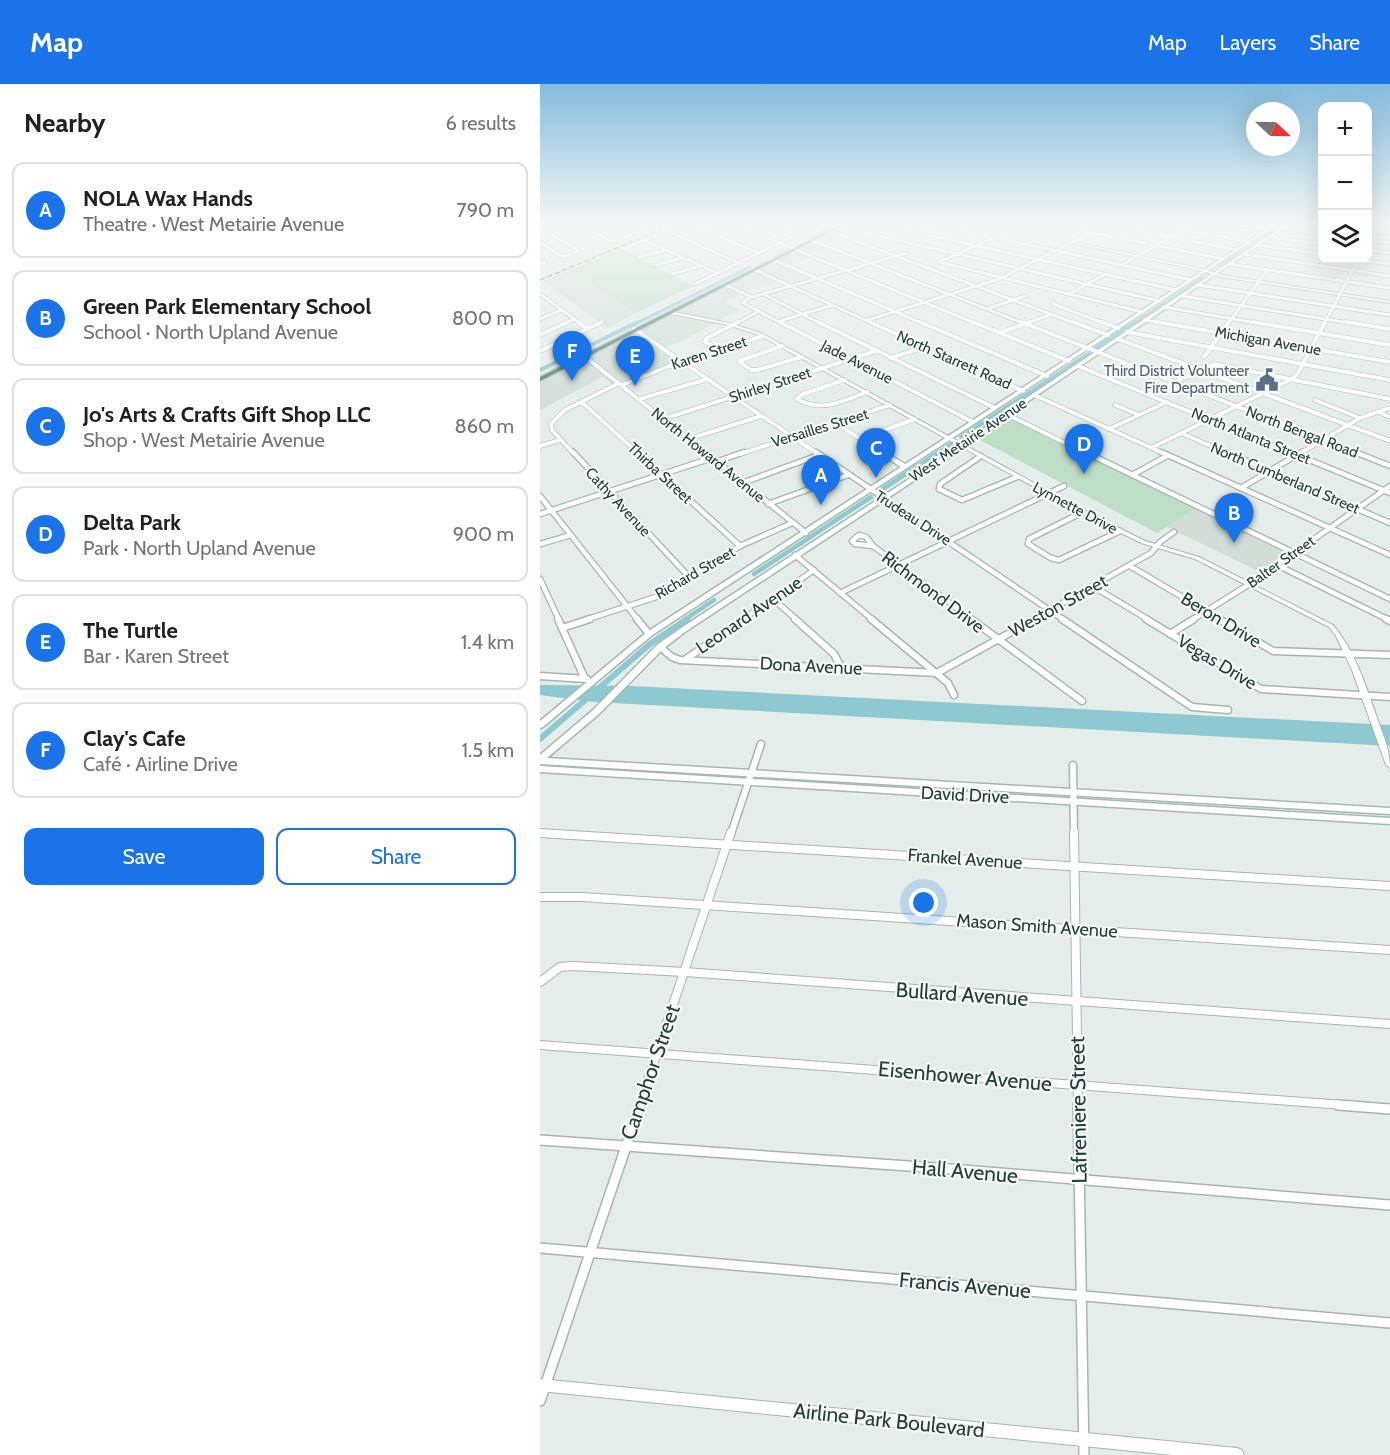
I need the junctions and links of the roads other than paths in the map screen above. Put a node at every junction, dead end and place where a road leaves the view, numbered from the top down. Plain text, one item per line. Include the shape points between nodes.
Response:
1 (723, 285) edge
2 (727, 285) edge
3 (794, 285) edge
4 (834, 285) edge
5 (882, 285) edge
6 (927, 285) edge
7 (975, 285) joint
8 (1028, 285) edge
9 (1085, 285) edge
10 (1091, 285) edge
11 (1152, 285) edge
12 (1184, 285) edge
13 (1198, 285) joint
14 (1256, 285) edge
15 (1286, 285) edge
16 (1344, 285) edge
17 (1371, 285) edge
18 (790, 286) junction
19 (1390, 288) edge
20 (1176, 290) junction
21 (1250, 293) junction
22 (1340, 293) junction
23 (540, 294) edge
24 (764, 294) junction
25 (949, 294) junction
26 (1068, 295) junction
27 (1025, 296) dead end
28 (1182, 296) junction
29 (751, 297) junction
30 (549, 300) junction
31 (1015, 300) junction
32 (1159, 301) junction
33 (1390, 301) edge
34 (922, 302) junction
35 (1054, 302) dead end
36 (540, 304) edge
37 (832, 305) junction
38 (1241, 305) junction
39 (1334, 306) junction
40 (1164, 307) junction
41 (990, 309) junction
42 (561, 310) junction
43 (759, 311) junction
44 (895, 311) junction
45 (670, 312) junction
46 (1142, 312) junction
47 (803, 314) junction
48 (1052, 314) junction
49 (1390, 315) edge
50 (1231, 318) junction
51 (540, 319) edge
52 (574, 319) junction
53 (1327, 319) junction
54 (1145, 320) junction
55 (779, 321) junction
56 (867, 321) junction
57 (602, 322) dead end
58 (1026, 323) junction
59 (730, 325) junction
60 (1118, 328) junction
61 (588, 329) junction
62 (635, 329) junction
63 (1390, 329) edge
64 (1127, 332) junction
65 (1221, 332) junction
66 (999, 333) junction
67 (1319, 333) junction
68 (540, 335) edge
69 (1108, 335) junction
70 (763, 336) junction
71 (1118, 339) junction
72 (1390, 345) edge
73 (782, 346) junction
74 (925, 346) junction
75 (1210, 347) junction
76 (1089, 348) junction
77 (1311, 348) junction
78 (718, 349) junction
79 (540, 351) edge
80 (876, 351) junction
81 (1083, 352) junction
82 (1096, 354) junction
83 (583, 356) junction
84 (802, 357) junction
85 (1204, 357) dead end
86 (890, 358) junction
87 (851, 359) junction
88 (1069, 361) junction
89 (684, 362) junction
90 (1390, 362) edge
91 (1303, 364) junction
92 (1078, 366) junction
93 (823, 368) junction
94 (1200, 369) junction
95 (1047, 375) junction
96 (540, 378) edge
97 (708, 379) junction
98 (844, 380) junction
99 (1289, 380) junction
100 (1390, 380) edge
101 (1174, 382) junction
102 (621, 384) junction
103 (1023, 391) junction
104 (867, 392) junction
105 (1260, 393) junction
106 (1149, 394) junction
107 (1034, 395) junction
108 (733, 397) junction
109 (640, 399) junction
110 (1390, 399) edge
111 (1315, 400) dead end
112 (1167, 402) junction
113 (579, 403) junction
114 (890, 405) junction
115 (1114, 405) dead end
116 (1234, 405) junction
117 (995, 408) junction
118 (1390, 408) edge
119 (1377, 412) junction
120 (1006, 414) junction
121 (1139, 415) junction
122 (761, 416) junction
123 (1390, 417) edge
124 (915, 418) junction
125 (1360, 418) junction
126 (663, 419) junction
127 (1208, 419) junction
128 (973, 422) junction
129 (551, 423) joint
130 (837, 424) junction
131 (1347, 425) junction
132 (963, 428) junction
133 (1109, 429) junction
134 (1181, 433) junction
135 (791, 436) junction
136 (976, 436) junction
137 (950, 438) junction
138 (689, 439) junction
139 (861, 439) junction
140 (560, 440) junction
141 (1322, 440) junction
142 (1390, 441) edge
143 (540, 446) edge
144 (963, 446) junction
145 (1151, 448) junction
146 (819, 455) junction
147 (1297, 455) junction
148 (981, 456) junction
149 (1167, 456) junction
150 (714, 460) junction
151 (1390, 466) edge
152 (905, 467) junction
153 (1271, 472) junction
154 (662, 475) junction
155 (848, 476) junction
156 (1132, 476) junction
157 (1017, 477) junction
158 (742, 483) junction
159 (1064, 486) dead end
160 (1390, 486) edge
161 (1241, 488) junction
162 (870, 490) junction
163 (1384, 491) junction
164 (609, 492) junction
165 (1390, 493) edge
166 (1049, 494) junction
167 (540, 496) edge
168 (882, 499) junction
169 (768, 504) junction
170 (1358, 509) junction
171 (552, 511) junction
172 (1083, 512) junction
173 (540, 514) edge
174 (792, 523) junction
175 (1390, 523) edge
176 (1330, 528) junction
177 (1119, 531) junction
178 (1174, 532) dead end
179 (806, 533) junction
180 (571, 535) junction
181 (948, 541) junction
182 (540, 544) edge
183 (740, 546) junction
184 (873, 546) dead end
185 (1156, 546) junction
186 (1294, 553) junction
187 (795, 555) junction
188 (1390, 555) edge
189 (899, 564) junction
190 (1278, 565) junction
191 (1130, 566) junction
192 (814, 570) junction
193 (744, 573) junction
194 (690, 578) junction
195 (540, 579) edge
196 (756, 581) junction
197 (1248, 585) junction
198 (1094, 587) junction
199 (717, 591) junction
200 (840, 592) junction
201 (772, 598) junction
202 (1390, 599) edge
203 (725, 602) junction
204 (629, 607) junction
205 (1049, 610) junction
206 (1206, 611) junction
207 (1390, 621) edge
208 (562, 628) junction
209 (649, 634) junction
210 (1170, 634) junction
211 (996, 639) junction
212 (660, 647) junction
213 (1348, 652) junction
214 (1390, 656) edge
215 (685, 659) junction
216 (841, 667) junction
217 (937, 673) junction
218 (540, 676) edge
219 (589, 681) junction
220 (954, 695) dead end
221 (1364, 696) junction
222 (1390, 697) edge
223 (1082, 701) dead end
224 (1228, 710) dead end
225 (540, 724) edge
226 (761, 744) dead end
227 (557, 746) junction
228 (540, 752) edge
229 (540, 761) edge
230 (1073, 765) dead end
231 (1390, 765) edge
232 (540, 769) edge
233 (748, 779) junction
234 (1074, 798) junction
235 (1237, 807) junction
236 (1390, 811) edge
237 (1390, 821) edge
238 (540, 833) edge
239 (727, 844) junction
240 (1074, 866) junction
241 (1390, 886) edge
242 (540, 897) edge
243 (707, 906) junction
244 (1075, 928) junction
245 (1390, 950) edge
246 (685, 972) junction
247 (540, 982) edge
248 (1076, 1002) junction
249 (1390, 1024) edge
250 (540, 1045) edge
251 (656, 1054) junction
252 (1077, 1085) junction
253 (1390, 1108) edge
254 (540, 1140) edge
255 (626, 1145) junction
256 (1078, 1181) junction
257 (1390, 1204) edge
258 (540, 1248) edge
259 (589, 1252) junction
260 (1080, 1295) junction
261 (1390, 1323) edge
262 (542, 1385) edge
263 (540, 1401) edge
264 (1084, 1440) junction
265 (1084, 1455) edge
266 (1237, 1455) edge

1 - 45 highway
2 - 29 street
3 - 18 street
4 - 44 street
5 - 34 street
6 - 25 street, North Bengal Road
7 - 25 street
7 - 31 street
8 - 26 street
9 - 26 street
10 - 32 street
11 - 20 street
12 - 20 main road, West Metairie Avenue
13 - 21 street
13 - 28 main road, West Metairie Avenue
14 - 21 street
15 - 22 street
16 - 22 street
17 - 19 street
18 - 24 street
18 - 37 street, North Starrett Road
20 - 32 main road, West Metairie Avenue
21 - 38 street
21 - 39 street
22 - 33 street
22 - 39 street
23 - 30 street
24 - 29 street
24 - 47 street
25 - 34 street
25 - 41 street, North Bengal Road
26 - 46 street
27 - 31 street
28 - 38 street
28 - 40 main road, West Metairie Avenue
29 - 43 street, Jade Avenue via 743,303
30 - 36 street
30 - 42 street
31 - 41 street
31 - 48 street
32 - 46 main road, West Metairie Avenue
34 - 44 street
34 - 66 street
35 - 60 street
37 - 47 street
37 - 56 street, North Starrett Road
38 - 50 street
38 - 53 street
39 - 49 street
39 - 53 street
40 - 50 street
40 - 54 main road, West Metairie Avenue
41 - 58 street, North Bengal Road
42 - 51 street
42 - 52 street
43 - 55 street, Jade Avenue
43 - 59 street
44 - 56 street
44 - 95 street
45 - 59 street, Lynnette Drive
45 - 62 highway
46 - 60 main road, West Metairie Avenue
47 - 55 street
47 - 80 street
48 - 58 street
48 - 69 street
50 - 65 street
50 - 67 street
52 - 61 street
52 - 68 street
53 - 63 street
53 - 67 street
54 - 64 main road, West Metairie Avenue
54 - 65 street, Michigan Avenue
55 - 87 street, Jade Avenue
56 - 74 street, North Starrett Road
57 - 61 street
58 - 66 street
58 - 76 street, North Bengal Road
59 - 70 street, Lynnette Drive
59 - 78 street via 705,342
60 - 69 main road, West Metairie Avenue
61 - 79 street
62 - 83 highway
62 - 89 street, Trudeau Drive
64 - 71 main road, West Metairie Avenue
64 - 75 street
65 - 75 street
65 - 77 street, Michigan Avenue
66 - 88 street
67 - 72 street
67 - 77 street
69 - 76 main road, West Metairie Avenue
70 - 73 street, Lynnette Drive
70 - 78 street, Karen Street
71 - 82 main road, West Metairie Avenue
71 - 94 street
73 - 84 street, Lynnette Drive
73 - 84 street via 739,361 757,370
74 - 86 street
74 - 103 street, North Starrett Road
75 - 85 street
75 - 91 street
76 - 81 main road, West Metairie Avenue
76 - 82 street, North Bengal Road
77 - 90 street, Michigan Avenue
77 - 91 street
78 - 89 street, Karen Street
80 - 86 street
80 - 87 street, Shirley Street
81 - 82 main road
81 - 88 main road, West Metairie Avenue
82 - 92 main road, West Metairie Avenue
82 - 101 street, North Bengal Road
83 - 96 highway
83 - 102 street, North Howard Avenue
84 - 93 street, Lynnette Drive
86 - 117 street
87 - 93 street, Shirley Street
87 - 128 street, Jade Avenue
88 - 95 main road, West Metairie Avenue
89 - 97 street, Trudeau Drive
89 - 102 street, Karen Street
91 - 99 street
91 - 100 street
92 - 106 street, North Atlanta Street
92 - 107 main road, West Metairie Avenue
93 - 98 street, Lynnette Drive
93 - 108 street, Shirley Street
94 - 99 street via 1223,366
94 - 101 street
94 - 105 street
95 - 103 main road, West Metairie Avenue
97 - 108 street, Trudeau Drive
97 - 109 street
98 - 104 street, Lynnette Drive
98 - 104 street via 801,394 797,399 818,408
99 - 105 street
99 - 110 street
101 - 106 street
101 - 116 street, North Bengal Road
102 - 109 street, North Howard Avenue
102 - 113 street, Karen Street
103 - 117 main road, West Metairie Avenue
104 - 114 street, Lynnette Drive
105 - 116 street
105 - 131 street
106 - 112 street, North Atlanta Street
107 - 120 main road, West Metairie Avenue
107 - 133 street, North Starrett Road
108 - 122 street, Trudeau Drive
108 - 126 street, Shirley Street
109 - 126 street, North Howard Avenue
111 - 125 street
112 - 121 street
112 - 127 street, North Atlanta Street
113 - 129 street, Karen Street via 558,414
113 - 154 street, Thirba Street
114 - 124 street, Lynnette Drive
114 - 130 street, Versailles Street
115 - 121 street
116 - 127 street
116 - 141 street, North Bengal Road
117 - 128 main road, West Metairie Avenue
118 - 119 street
119 - 123 street
119 - 125 street
120 - 136 main road, West Metairie Avenue
120 - 156 street
121 - 133 street
122 - 135 street, Trudeau Drive
122 - 138 street
124 - 137 street, Lynnette Drive
124 - 139 street
125 - 131 street
126 - 138 street, North Howard Avenue
127 - 134 street
127 - 147 street, North Atlanta Street
128 - 132 main road, West Metairie Avenue
129 - 140 street, Cathy Avenue
130 - 135 street, Versailles Street via 817,426
130 - 139 street
131 - 141 street
131 - 142 street
132 - 136 main road via 959,440
132 - 137 main road, West Metairie Avenue
133 - 145 street, North Starrett Road
134 - 145 street
134 - 153 street, North Cumberland Street
135 - 146 street, Trudeau Drive
135 - 150 street, Versailles Street
136 - 144 main road, West Metairie Avenue
137 - 144 street, Lynnette Drive
137 - 152 main road, West Metairie Avenue
138 - 150 street, North Howard Avenue
139 - 152 street
140 - 143 street
140 - 164 street, Cathy Avenue
141 - 147 street
141 - 151 street, North Bengal Road
144 - 148 street, Lynnette Drive
144 - 168 main road, West Metairie Avenue
145 - 149 street, North Starrett Road
146 - 155 street, Trudeau Drive
146 - 158 street
147 - 153 street
147 - 163 street, North Atlanta Street
148 - 157 street, Lynnette Drive
148 - 157 street via 940,484 939,489 962,500
149 - 156 street
149 - 161 street, North Starrett Road
150 - 154 street, Versailles Street
150 - 158 street, North Howard Avenue
152 - 162 main road, West Metairie Avenue
153 - 161 street
153 - 170 street, North Cumberland Street
154 - 164 street, Versailles Street
154 - 183 street, Thirba Street
155 - 162 street, Trudeau Drive
155 - 169 street
156 - 186 street
157 - 166 street, Lynnette Drive
158 - 169 street, North Howard Avenue
159 - 166 street
160 - 163 street, Balter Street
161 - 176 street, North Starrett Road
162 - 168 street, Trudeau Drive
162 - 179 main road, West Metairie Avenue
163 - 165 street, North Atlanta Street
163 - 170 street, Balter Street
164 - 171 street, Versailles Street
164 - 194 street, Cathy Avenue
166 - 172 street, Lynnette Drive
166 - 181 street
167 - 171 street
168 - 181 street, Trudeau Drive
168 - 187 main road, West Metairie Avenue
169 - 174 street, North Howard Avenue
170 - 175 street, North Cumberland Street
170 - 176 street, Balter Street
171 - 173 street, Versailles Street
171 - 180 street
172 - 177 street, Lynnette Drive
172 - 177 street via 1029,539 1028,544 1059,560
174 - 179 street, North Howard Avenue
174 - 183 street, Richard Street
176 - 186 street, Balter Street
176 - 188 street, North Starrett Road
177 - 185 street, Lynnette Drive
178 - 185 street, Weston Street
179 - 193 main road, West Metairie Avenue
180 - 182 street
180 - 204 street
181 - 189 street
181 - 205 street, Trudeau Drive
183 - 194 street, Richard Street
184 - 189 street, Richmond Drive
185 - 191 street, Weston Street
185 - 197 street, Lynnette Drive via 1197,558
186 - 190 street, Balter Street
186 - 202 street
187 - 192 street
187 - 196 main road, West Metairie Avenue
189 - 200 street
189 - 211 street, Richmond Drive
190 - 197 street, Balter Street
190 - 207 street
191 - 198 street, Weston Street
191 - 206 street, Beron Drive
192 - 200 street
192 - 201 street, Leonard Avenue
193 - 196 main road via 739,578 741,583
193 - 199 main road, West Metairie Avenue
194 - 204 street, Richard Street
195 - 208 street
196 - 203 main road, West Metairie Avenue
197 - 206 street, Balter Street
197 - 213 street, Lynnette Drive via 1331,627 1339,633
198 - 205 street, Weston Street
198 - 210 street, Vegas Drive
199 - 203 main road via 732,591
199 - 209 main road, West Metairie Avenue
200 - 217 street
201 - 215 street, Leonard Avenue
201 - 216 street via 834,654
203 - 212 main road, West Metairie Avenue
204 - 208 street, Richard Street
204 - 209 street
205 - 211 street, Weston Street
205 - 224 street, Trudeau Drive via 1192,707
206 - 210 street, Balter Street
206 - 213 street, Beron Drive via 1273,651
208 - 219 street
209 - 219 main road, West Metairie Avenue
210 - 221 street, Vegas Drive via 1260,689
211 - 217 street, Weston Street
211 - 223 street, Richmond Drive
212 - 215 street via 672,657
212 - 227 main road, West Metairie Avenue
213 - 214 street, Beron Drive
213 - 221 street, Lynnette Drive
215 - 216 street, Dona Avenue
216 - 217 street, Dona Avenue
217 - 220 street
218 - 219 street
219 - 225 main road, West Metairie Avenue
221 - 222 street, Vegas Drive
221 - 231 street, Lynnette Drive
226 - 233 street, Camphor Street
227 - 228 main road
227 - 229 main road, West Metairie Avenue
229 - 233 main road, David Drive
230 - 234 street, Lafreniere Street
232 - 233 main road, David Drive
233 - 234 main road, David Drive
233 - 239 street, Camphor Street
234 - 235 main road, David Drive
234 - 240 street, Lafreniere Street
235 - 236 main road, David Drive
235 - 237 main road, David Drive
238 - 239 street, Frankel Avenue
239 - 240 street, Frankel Avenue
239 - 243 street, Camphor Street
240 - 241 street, Frankel Avenue
240 - 244 street, Lafreniere Street
242 - 243 street, Mason Smith Avenue
243 - 244 street, Mason Smith Avenue
243 - 246 street, Camphor Street
244 - 245 street, Mason Smith Avenue
244 - 248 street, Lafreniere Street
246 - 247 street, Bullard Avenue via 560,967
246 - 248 street, Bullard Avenue
246 - 251 street, Camphor Street
248 - 249 street, Bullard Avenue
248 - 252 street, Lafreniere Street
250 - 251 street, Eisenhower Avenue
251 - 252 street, Eisenhower Avenue
251 - 255 street, Camphor Street
252 - 253 street, Eisenhower Avenue
252 - 256 street, Lafreniere Street
254 - 255 street, Hall Avenue
255 - 256 street, Hall Avenue
255 - 259 street, Camphor Street
256 - 257 street, Hall Avenue
256 - 260 street, Lafreniere Street
258 - 259 street, Francis Avenue
259 - 260 street, Francis Avenue
259 - 262 street, Camphor Street
260 - 261 street, Francis Avenue
260 - 264 street, Lafreniere Street
262 - 263 street, Camphor Street
262 - 264 street, Airline Park Boulevard
264 - 265 street, Lafreniere Street
264 - 266 street, Airline Park Boulevard

